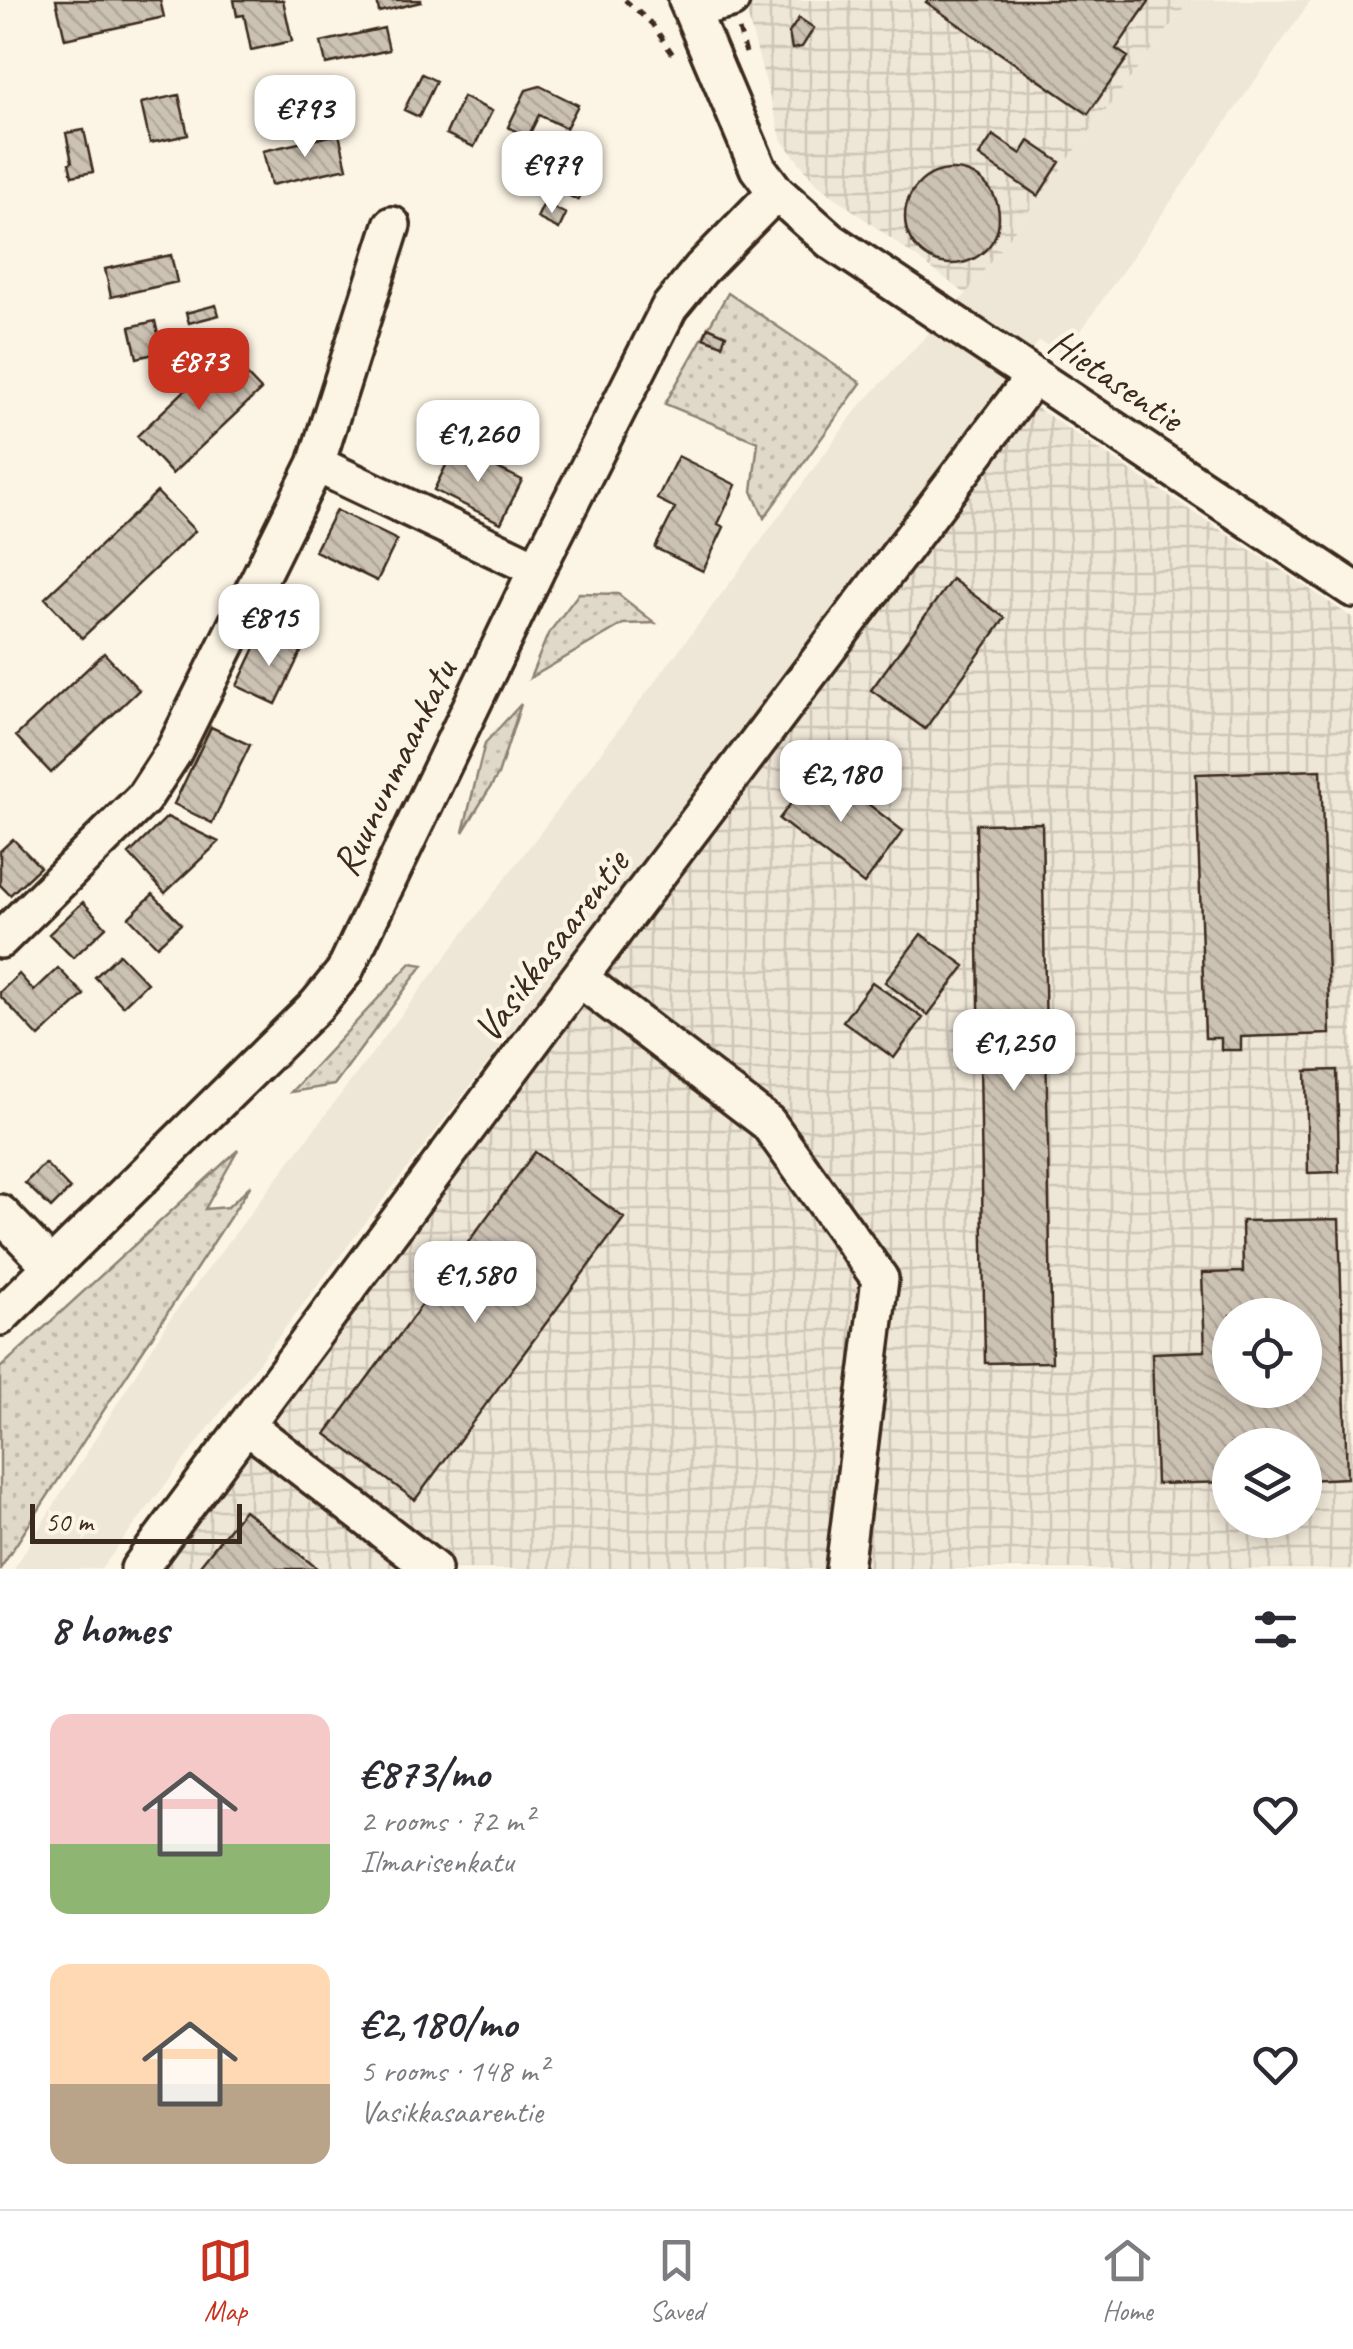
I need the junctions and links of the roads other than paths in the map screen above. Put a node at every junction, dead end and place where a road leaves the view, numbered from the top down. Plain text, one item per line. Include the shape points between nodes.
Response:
1 (730, 0) edge
2 (690, 4) edge
3 (776, 192) junction
4 (392, 224) dead end
5 (1034, 376) junction
6 (316, 464) junction
7 (537, 569) junction
8 (1353, 590) edge
9 (0, 940) edge
10 (579, 978) junction
11 (0, 1213) edge
12 (51, 1266) junction
13 (0, 1317) edge
14 (246, 1426) junction
15 (139, 1569) edge
16 (433, 1569) edge
17 (844, 1569) edge

1 - 2 street
2 - 3 street, Hietasentie via 738,126
3 - 5 street, Hietasentie via 831,241
3 - 7 street, Ruununmaankatu via 668,308
4 - 6 street
5 - 8 street, Hietasentie
5 - 10 street, Vasikkasaarentie
6 - 7 street
6 - 9 street via 173,753 143,800
7 - 12 street, Ruununmaankatu via 344,972
10 - 14 street, Vasikkasaarentie
10 - 17 street via 768,1124 880,1279
11 - 12 street
12 - 13 street, Ruununmaankatu
14 - 15 street, Vasikkasaarentie
14 - 16 street

